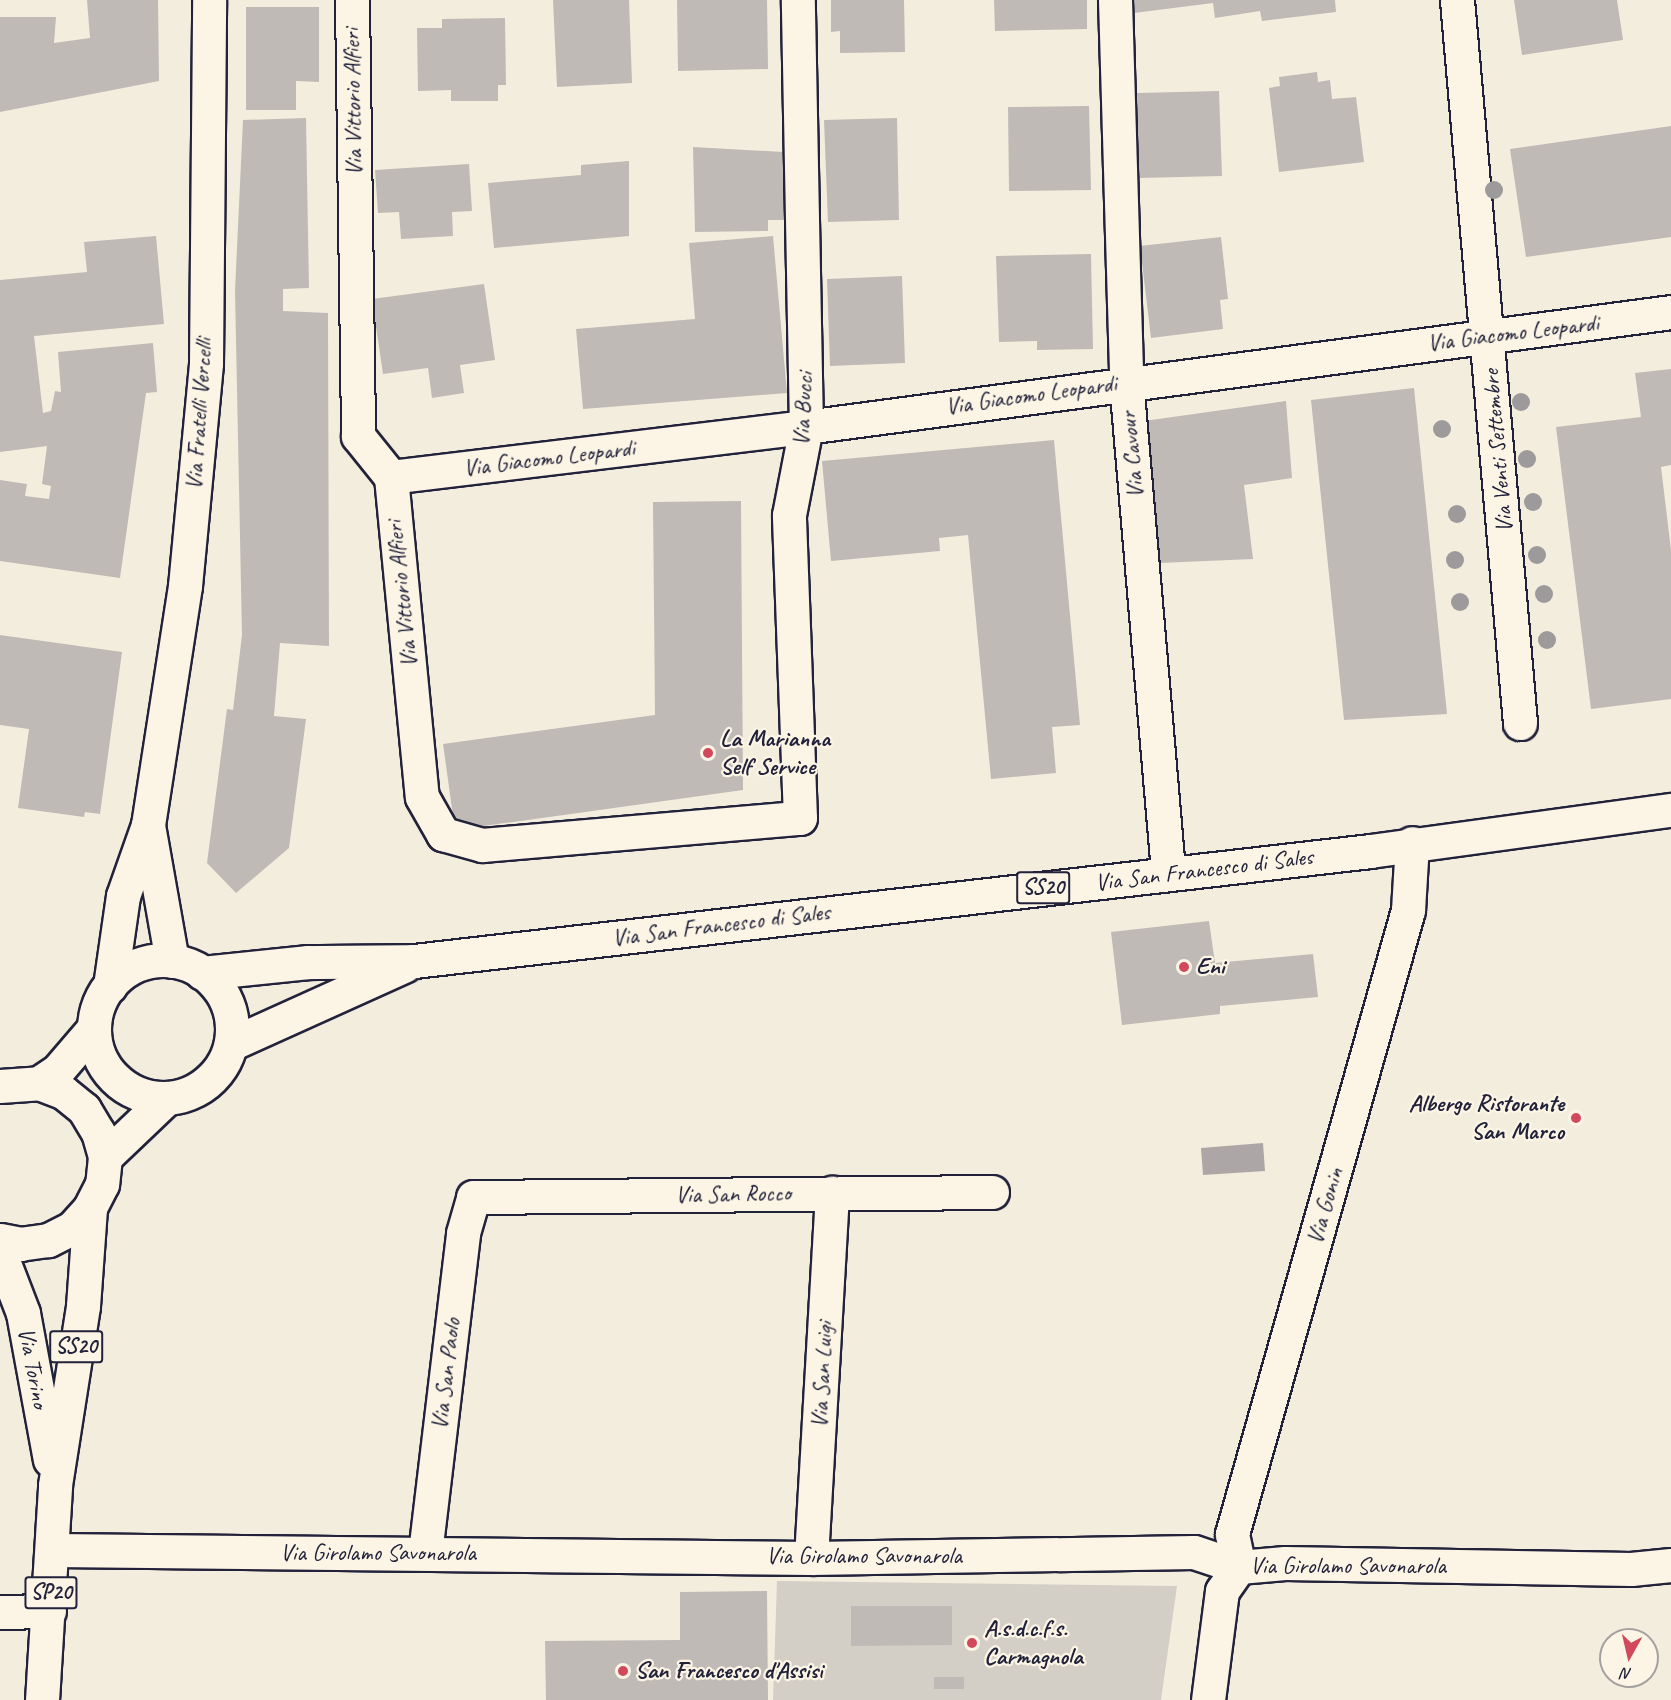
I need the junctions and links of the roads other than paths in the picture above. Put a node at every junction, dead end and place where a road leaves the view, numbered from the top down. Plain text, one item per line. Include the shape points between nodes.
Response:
1 (209, 0) edge
2 (352, 0) edge
3 (798, 0) edge
4 (1115, 0) edge
5 (1457, 0) edge
6 (1671, 312) edge
7 (1489, 337) junction
8 (1126, 381) junction
9 (806, 427) junction
10 (391, 477) junction
11 (1520, 723) dead end
12 (1671, 810) edge
13 (800, 818) joint
14 (148, 825) junction
15 (1412, 843) junction
16 (1168, 874) junction
17 (172, 961) junction
18 (414, 961) junction
19 (202, 973) junction
20 (110, 986) junction
21 (94, 1028) junction
22 (231, 1044) junction
23 (39, 1083) junction
24 (0, 1086) edge
25 (166, 1099) junction
26 (105, 1157) junction
27 (992, 1192) dead end
28 (832, 1193) junction
29 (473, 1197) joint
30 (90, 1208) junction
31 (0, 1240) edge
32 (0, 1253) edge
33 (55, 1485) junction
34 (54, 1550) junction
35 (425, 1553) junction
36 (811, 1558) junction
37 (1671, 1565) edge
38 (1239, 1567) junction
39 (49, 1611) junction
40 (0, 1612) edge
41 (42, 1700) edge
42 (1208, 1700) edge

1 - 14 street, Via Fratelli Vercelli via 206,363 185,586
2 - 10 street, Via Vittorio Alfieri via 358,436
3 - 9 street, Via Bucci
4 - 8 street, Via Cavour
5 - 7 street, Via Venti Settembre
6 - 7 street, Via Giacomo Leopardi
7 - 8 street, Via Giacomo Leopardi
7 - 11 street, Via Venti Settembre
8 - 9 street, Via Giacomo Leopardi
8 - 16 street, Via Cavour
9 - 10 street, Via Giacomo Leopardi
9 - 13 street, Via Bucci via 789,515
10 - 13 street, Via Vittorio Alfieri via 422,797 443,834 482,844
12 - 15 street, Via San Francesco di Sales / SS20
14 - 17 street, Via Fratelli Vercelli
14 - 20 street, Via Fratelli Vercelli via 123,896
15 - 16 street, Via San Francesco di Sales / SS20
15 - 38 street, Via Gonin via 1408,910 1232,1534
16 - 18 street, Via San Francesco di Sales / SS20
17 - 19 street
17 - 20 street via 149,962 128,970
18 - 19 street, Via San Francesco di Sales / SS20 via 308,962
18 - 22 street, Via San Francesco di Sales / SS20
19 - 22 street via 228,1004
20 - 21 street via 98,1005
21 - 23 street via 58,1070
21 - 25 street via 97,1050 107,1070 144,1096
22 - 25 street via 208,1083
23 - 24 street
23 - 26 street via 63,1092 84,1109 98,1132
25 - 26 street
26 - 30 street via 102,1184
27 - 28 street, Via San Rocco
28 - 29 street, Via San Rocco
28 - 36 street, Via San Luigi
29 - 35 street, Via San Paolo via 463,1233
30 - 31 street via 72,1228 48,1240 21,1244
30 - 33 street, Via Torino / SS20 via 83,1306
32 - 33 street, Via Torino via 23,1313
33 - 34 street, Via Torino / SP20
34 - 35 street, Via Girolamo Savonarola
34 - 39 street, Via Torino / SP20
35 - 36 street, Via Girolamo Savonarola
36 - 38 street, Via Girolamo Savonarola via 1194,1552
37 - 38 street, Via Girolamo Savonarola via 1631,1569 1285,1563
38 - 42 street via 1222,1591
39 - 40 street
39 - 41 street, Via Torino / SP20

